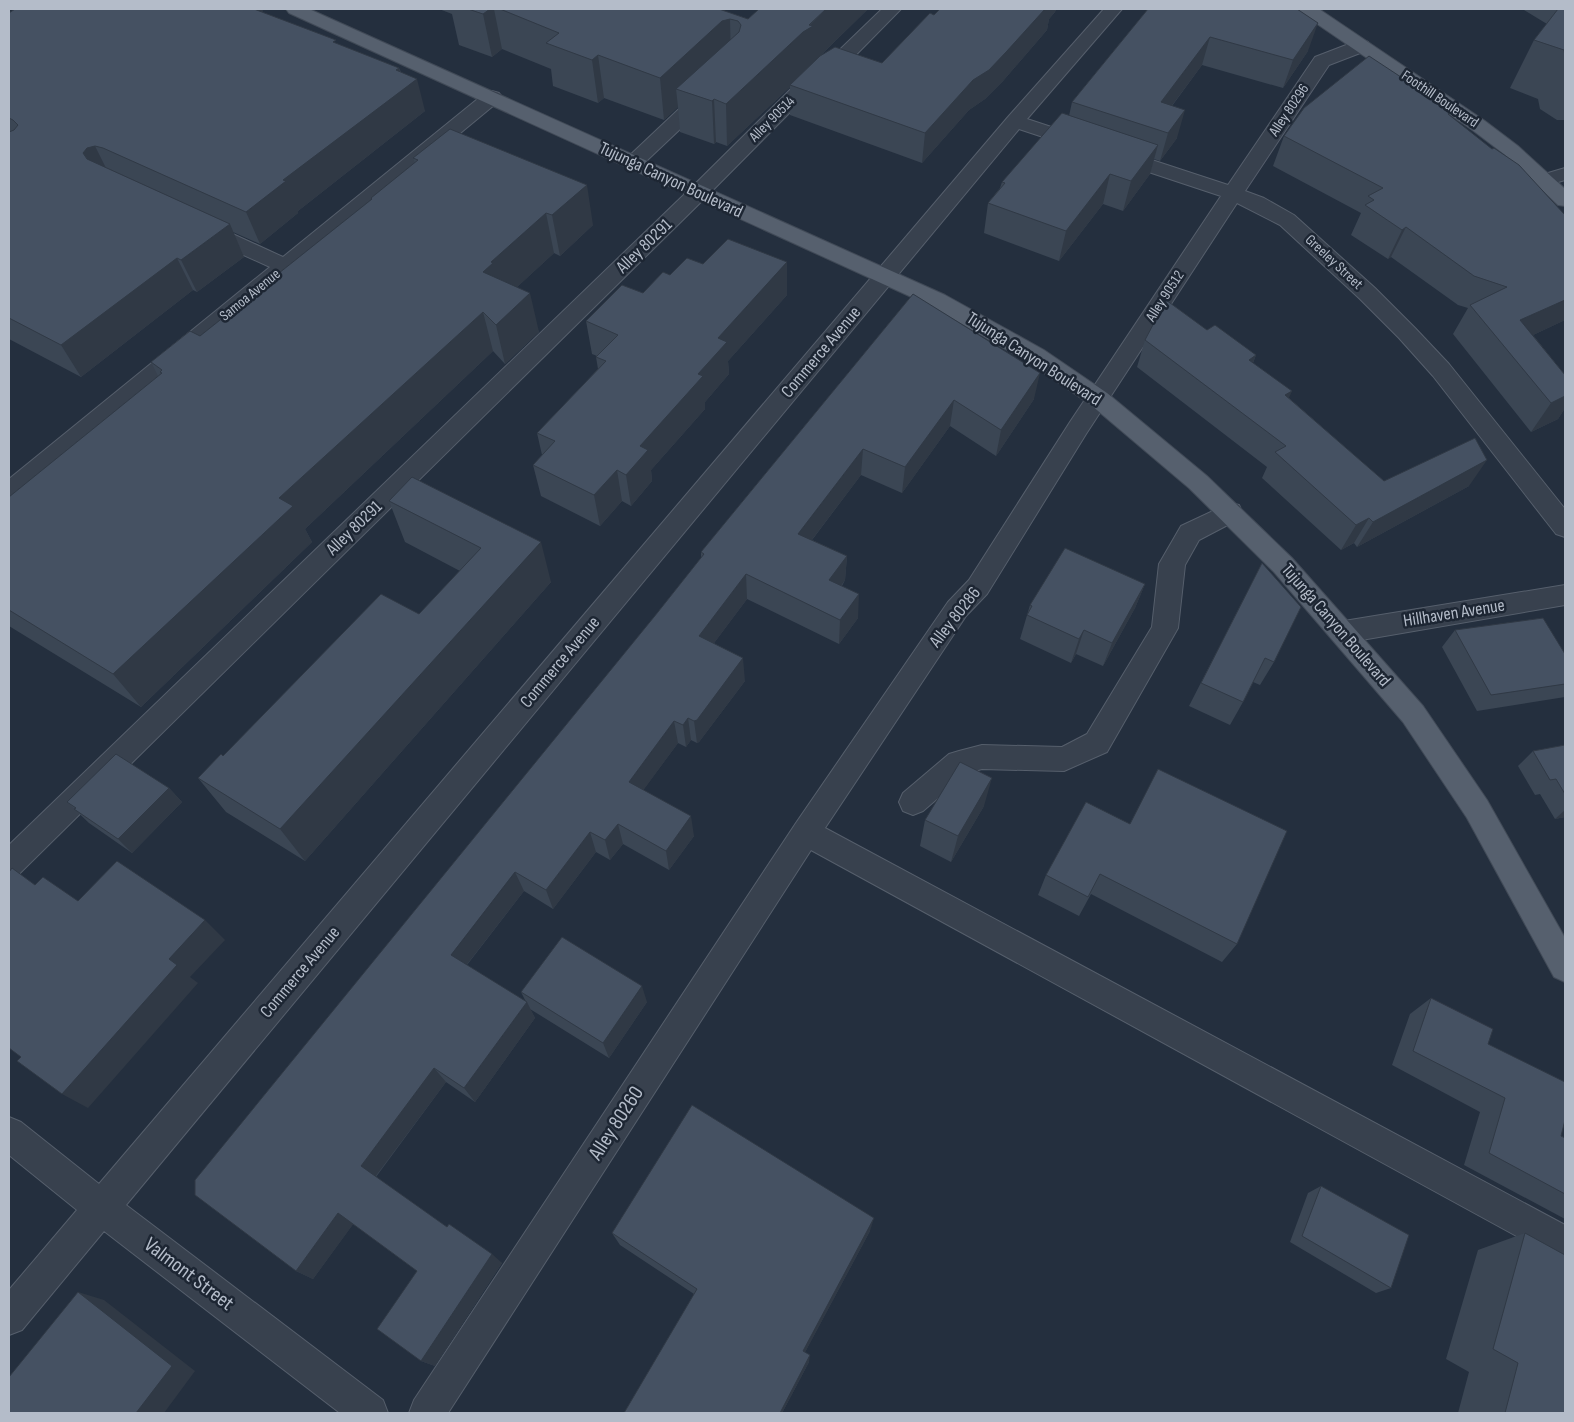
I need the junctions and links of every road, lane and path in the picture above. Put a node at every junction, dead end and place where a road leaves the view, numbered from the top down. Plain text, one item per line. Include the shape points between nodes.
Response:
1 (295, 9) edge
2 (892, 9) edge
3 (1306, 9) edge
4 (1104, 12) edge
5 (1361, 46) junction
6 (718, 82) edge
7 (492, 98) junction
8 (1015, 121) junction
9 (634, 162) junction
10 (1565, 174) edge
11 (1545, 180) junction
12 (699, 192) junction
13 (1232, 193) junction
14 (1565, 200) edge
15 (190, 222) edge
16 (285, 266) junction
17 (884, 277) junction
18 (1099, 399) junction
19 (9, 492) edge
20 (1230, 512) junction
21 (1565, 527) edge
22 (1565, 595) edge
23 (1344, 632) junction
24 (914, 802) dead end
25 (806, 832) junction
26 (9, 864) edge
27 (1565, 967) edge
28 (9, 1134) edge
29 (102, 1208) junction
30 (1565, 1244) edge
31 (9, 1317) edge
32 (370, 1413) edge
33 (427, 1413) edge

1 - 7 main road, Tujunga Canyon Boulevard
2 - 12 street, Alley 90514 via 834,66 812,80
3 - 5 main road, Foothill Boulevard
4 - 8 street, Commerce Avenue
5 - 11 main road, Foothill Boulevard via 1511,150
5 - 13 street, Alley 80296 via 1322,61
6 - 9 street
7 - 9 main road, Tujunga Canyon Boulevard
7 - 16 street, Samoa Avenue
8 - 13 street, Greeley Street
8 - 17 street, Commerce Avenue
9 - 12 main road, Tujunga Canyon Boulevard
10 - 11 street
11 - 14 main road, Foothill Boulevard
12 - 17 main road, Tujunga Canyon Boulevard
12 - 26 street, Alley 80291
13 - 18 street, Alley 90512
13 - 21 street, Greeley Street via 1287,220 1394,319 1441,370
15 - 16 street
16 - 19 street, Samoa Avenue
17 - 18 main road, Tujunga Canyon Boulevard via 993,330
17 - 29 street, Commerce Avenue
18 - 20 main road, Tujunga Canyon Boulevard via 1162,450
18 - 25 street, Alley 80286 via 978,587 957,609
20 - 23 main road, Tujunga Canyon Boulevard
20 - 24 street via 1190,533 1172,564 1165,628 1097,743 1064,759 982,757 959,763
22 - 23 street, Hillhaven Avenue
23 - 27 main road, Tujunga Canyon Boulevard via 1413,714 1477,809
25 - 30 street
25 - 33 street, Alley 80260
28 - 29 street, Valmont Street
29 - 31 street, Commerce Avenue
29 - 32 street, Valmont Street

